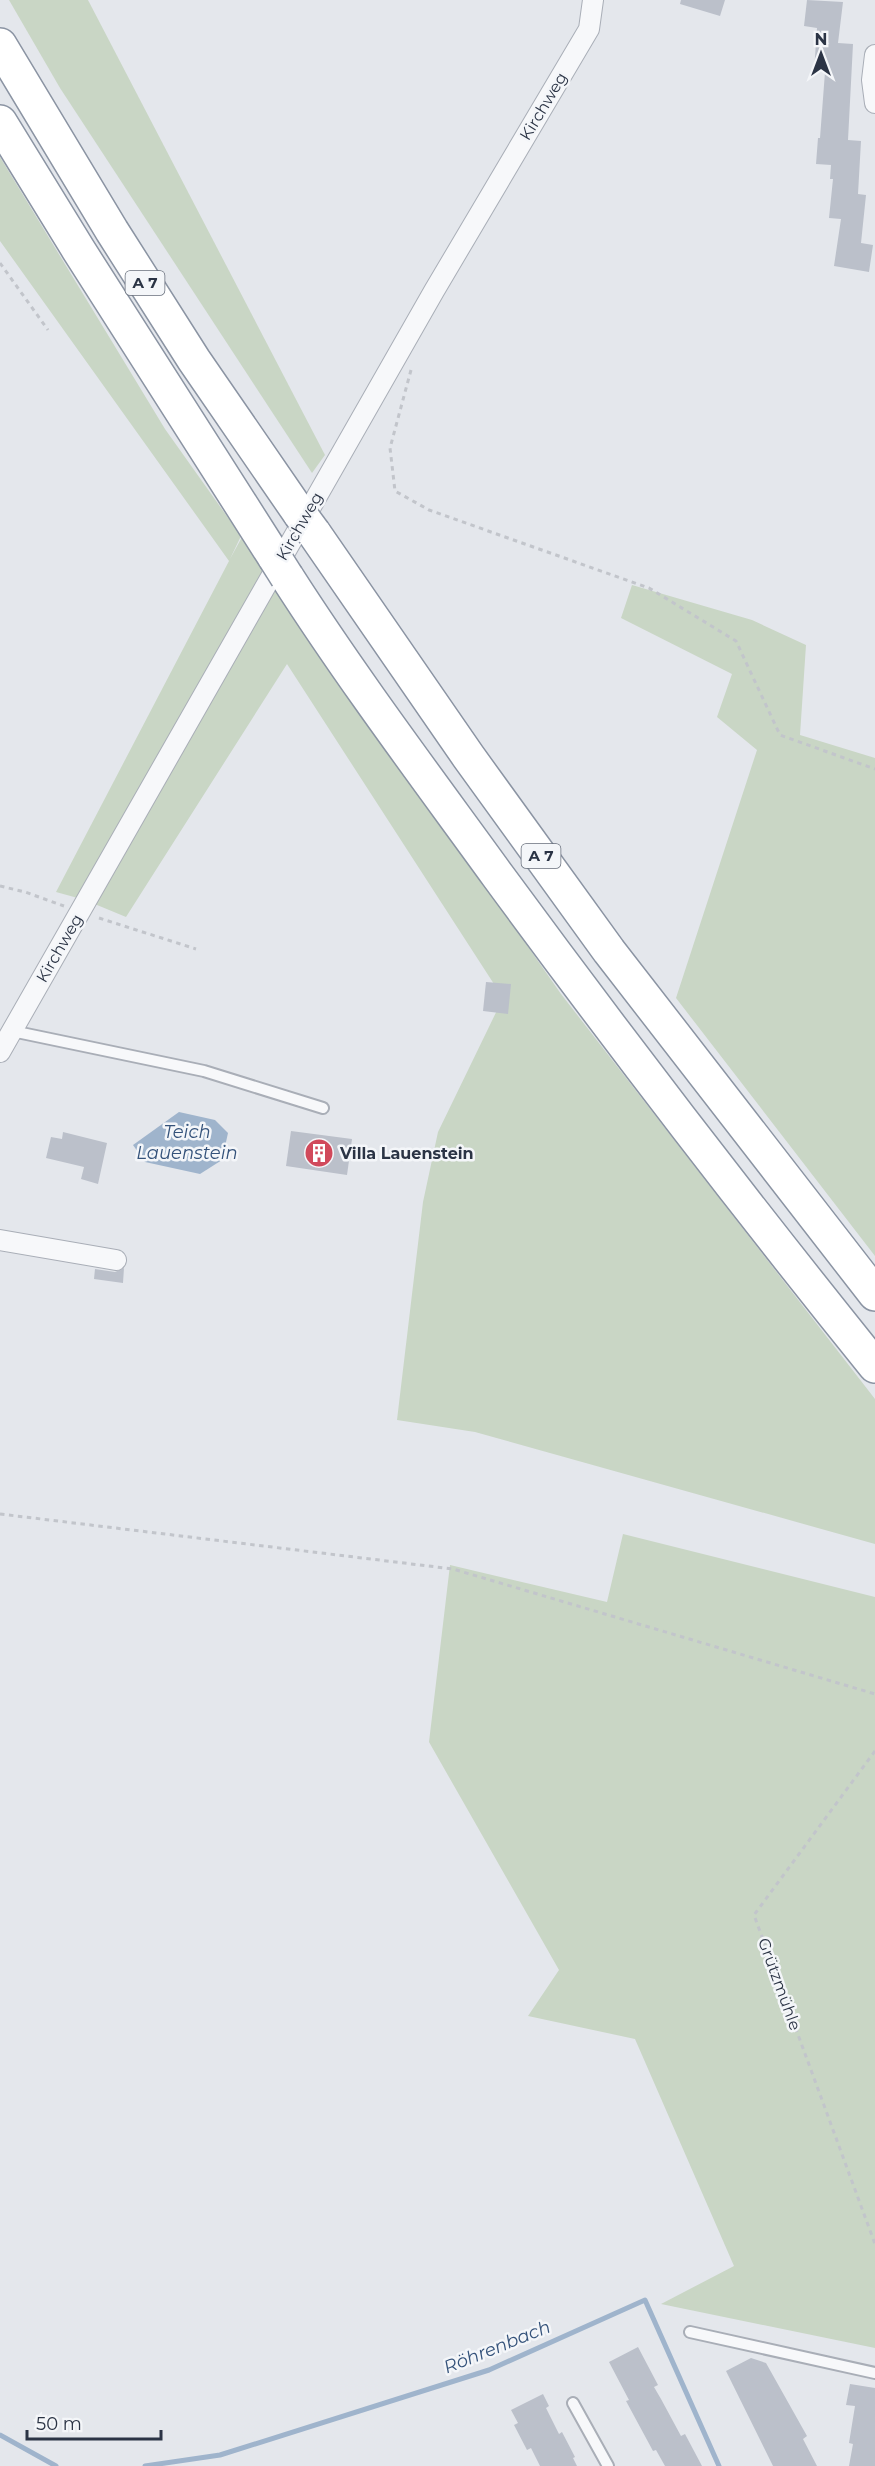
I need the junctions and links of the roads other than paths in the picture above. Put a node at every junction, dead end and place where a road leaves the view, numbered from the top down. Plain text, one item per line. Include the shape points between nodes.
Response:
1 (595, 1) edge
2 (0, 45) edge
3 (875, 55) edge
4 (875, 103) edge
5 (0, 122) edge
6 (12, 1031) junction
7 (0, 1052) edge
8 (323, 1108) dead end
9 (0, 1240) edge
10 (116, 1260) dead end
11 (875, 1294) edge
12 (875, 1366) edge
13 (690, 2332) dead end
14 (875, 2373) edge
15 (573, 2403) dead end
16 (608, 2466) edge

1 - 6 street, Kirchweg via 589,28 434,291
2 - 11 highway, A 7 via 111,231 194,360 461,746 609,951
3 - 4 street
5 - 12 highway, A 7 via 281,568 431,784 574,980 774,1242
6 - 7 street, Kirchweg
6 - 8 lane via 204,1071
9 - 10 street
13 - 14 lane
15 - 16 lane

